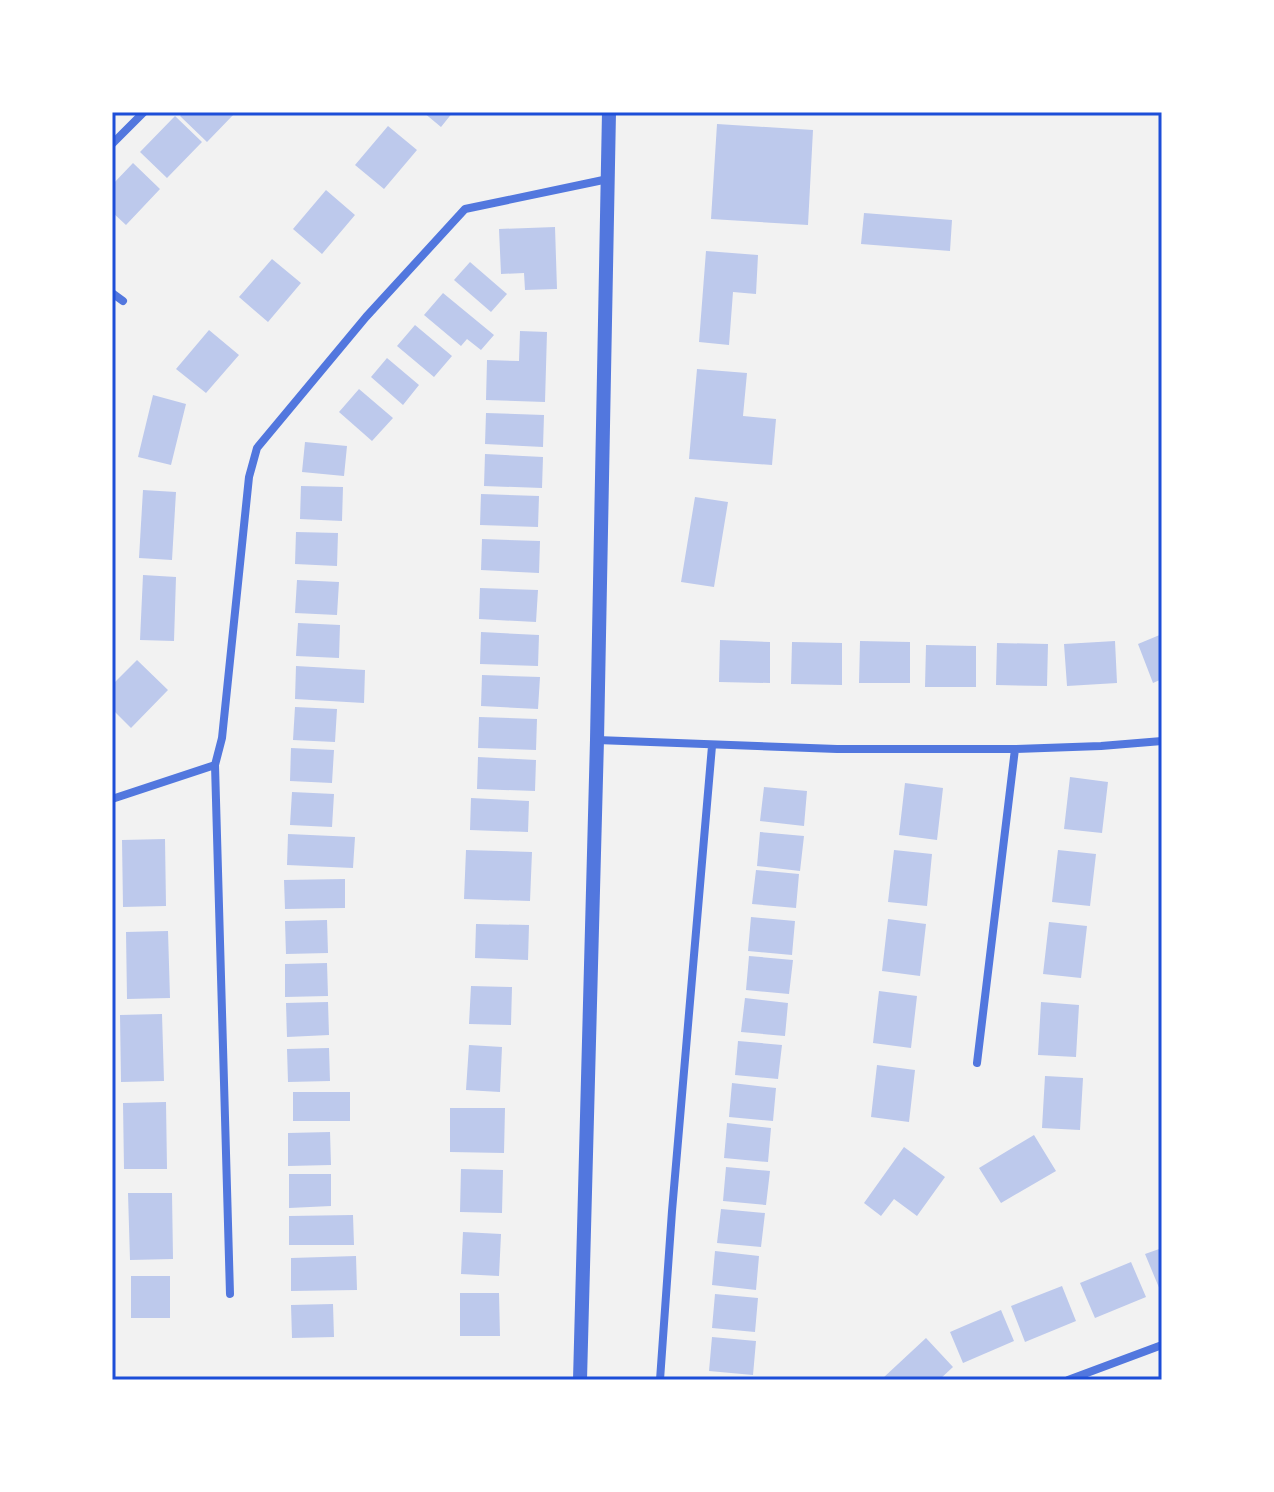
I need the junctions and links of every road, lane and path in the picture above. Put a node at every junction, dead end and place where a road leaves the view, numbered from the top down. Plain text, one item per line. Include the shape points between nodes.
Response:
1 (144, 112) edge
2 (609, 112) edge
3 (112, 144) edge
4 (608, 179) junction
5 (112, 293) edge
6 (123, 301) dead end
7 (597, 740) junction
8 (1162, 741) edge
9 (712, 746) junction
10 (1015, 749) junction
11 (215, 765) junction
12 (112, 799) edge
13 (977, 1063) dead end
14 (230, 1294) dead end
15 (1162, 1345) edge
16 (580, 1380) edge
17 (660, 1380) edge
18 (1068, 1380) edge

1 - 3 street
2 - 4 street
4 - 7 street
4 - 11 street via 465,209 257,448 249,477
5 - 6 street
7 - 9 street
7 - 16 street
8 - 10 street
9 - 10 street
9 - 17 street
10 - 13 street
11 - 12 street
11 - 14 street
15 - 18 street

